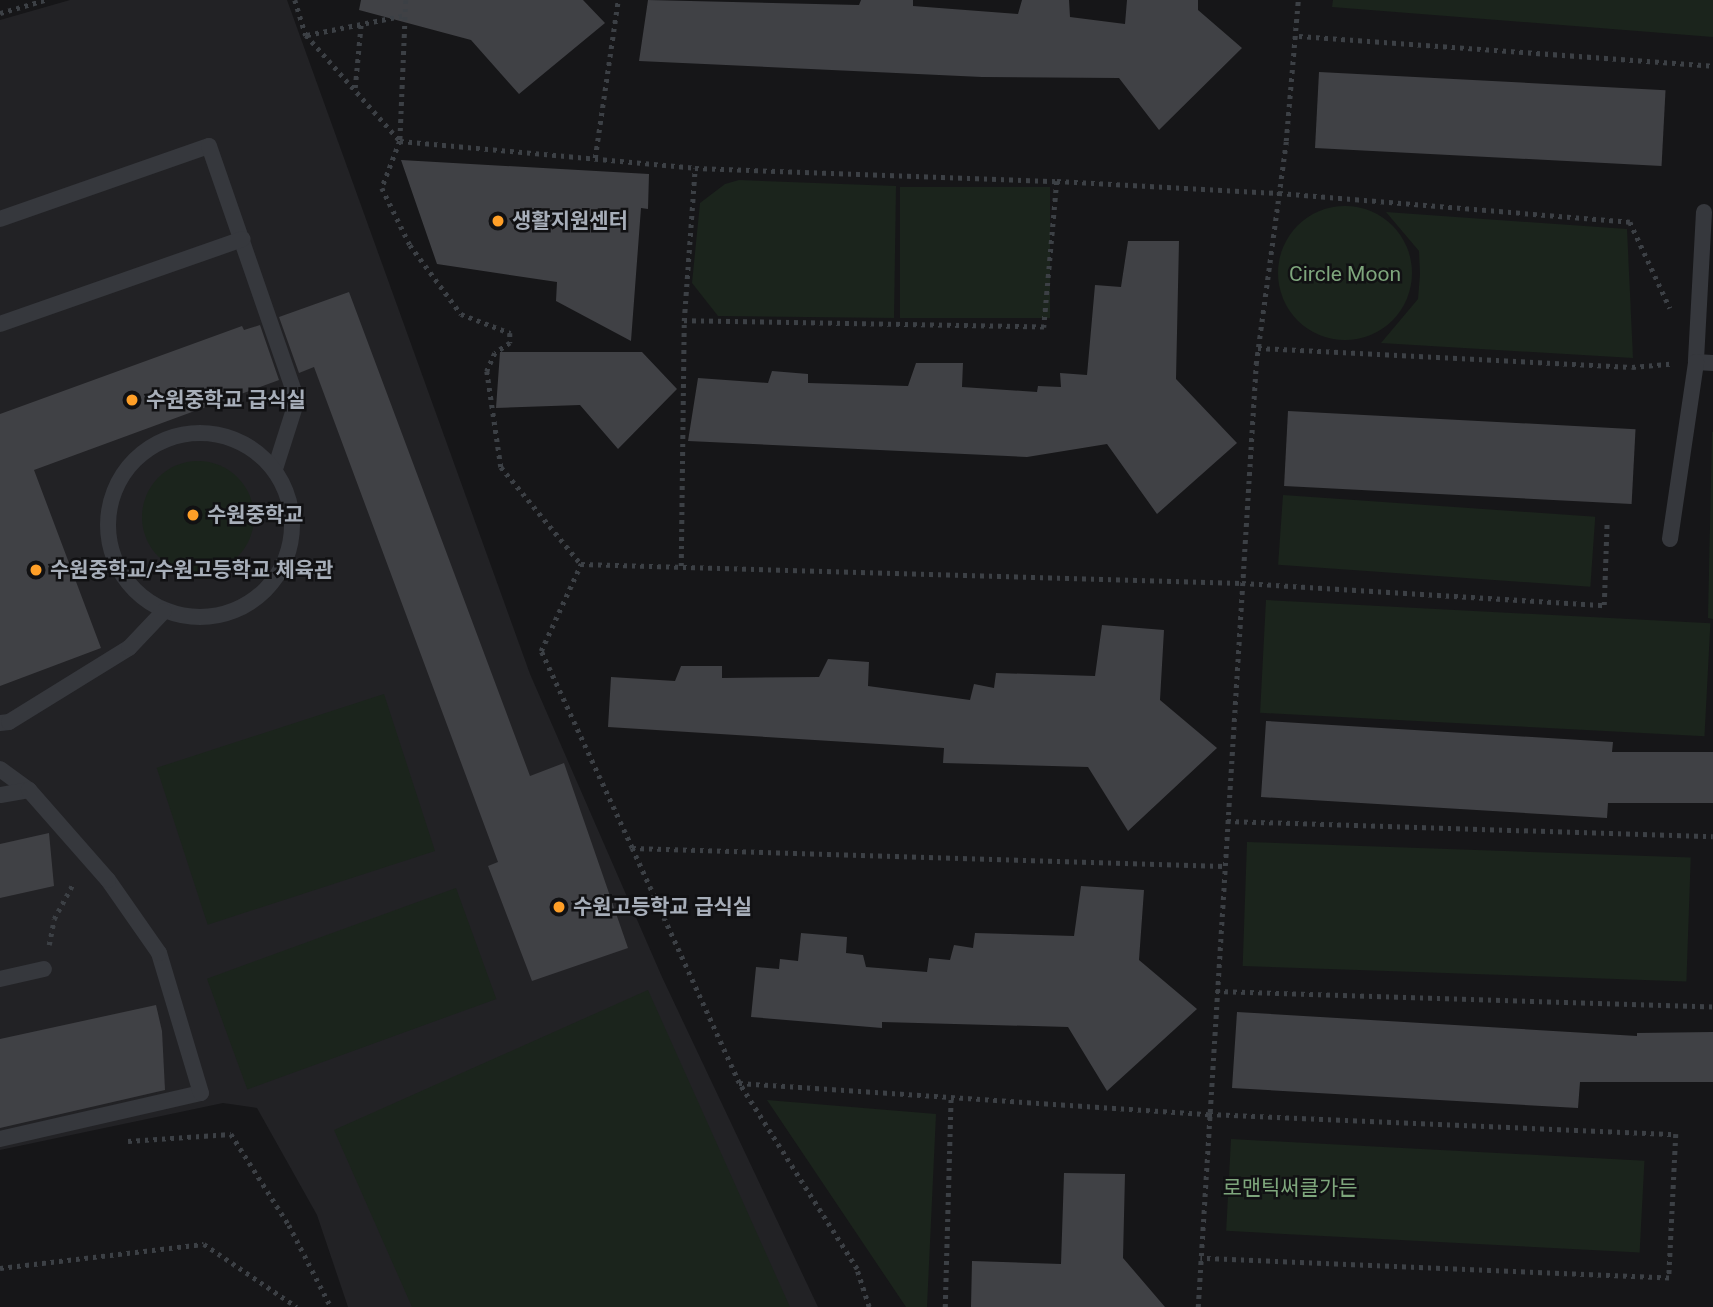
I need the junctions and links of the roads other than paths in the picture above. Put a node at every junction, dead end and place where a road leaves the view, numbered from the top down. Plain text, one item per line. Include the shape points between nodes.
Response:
1 (1704, 212) dead end
2 (0, 219) edge
3 (243, 239) junction
4 (0, 324) edge
5 (1696, 362) junction
6 (1713, 363) edge
7 (275, 469) junction
8 (1671, 539) dead end
9 (164, 611) junction
10 (0, 723) edge
11 (0, 769) edge
12 (29, 790) junction
13 (0, 795) edge
14 (44, 970) road end
15 (0, 979) edge
16 (0, 1139) edge

1 - 5 lane
2 - 3 lane via 209,146
3 - 4 lane
3 - 7 lane via 297,400
5 - 6 lane
5 - 8 lane
7 - 9 lane via 289,495 294,525 289,554 275,581 253,601 226,614 194,618
7 - 9 lane via 226,435 196,432 167,438 140,454 120,478 108,508 108,539 118,569 137,594
9 - 10 lane via 129,649
11 - 12 lane
12 - 13 lane
12 - 16 lane via 87,857 159,953 201,1093
14 - 15 lane

